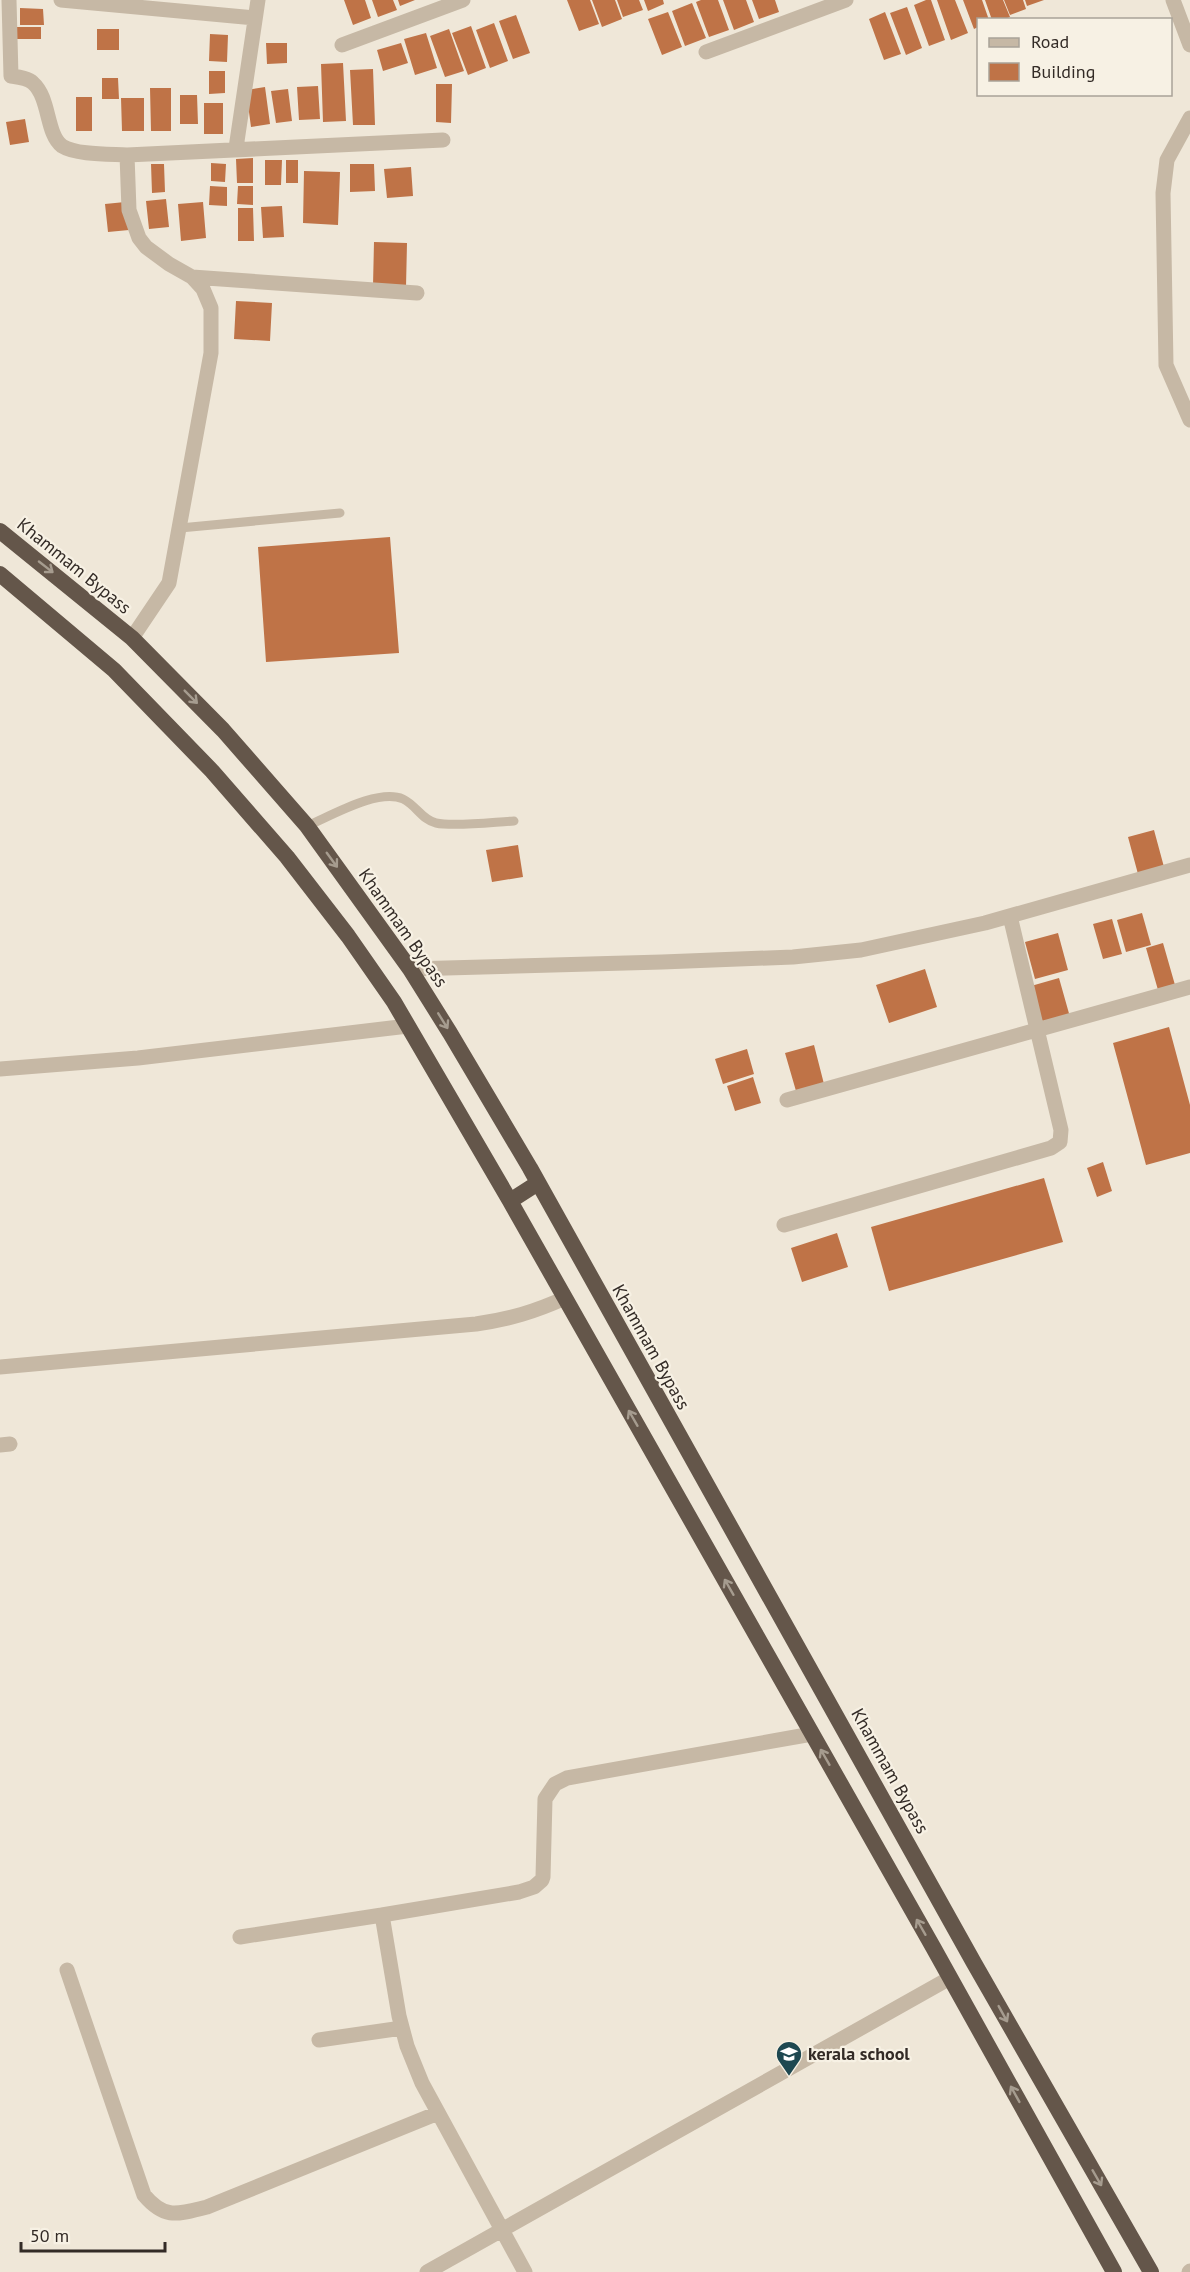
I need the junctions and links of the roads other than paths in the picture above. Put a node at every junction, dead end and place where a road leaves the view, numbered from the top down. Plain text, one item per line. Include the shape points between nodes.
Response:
1 (9, 0) edge
2 (61, 0) edge
3 (258, 0) edge
4 (463, 0) edge
5 (1173, 0) edge
6 (838, 1) edge
7 (255, 18) junction
8 (342, 45) dead end
9 (1190, 45) edge
10 (706, 52) dead end
11 (6, 76) edge
12 (1190, 118) edge
13 (443, 140) dead end
14 (236, 148) junction
15 (127, 155) junction
16 (192, 277) junction
17 (417, 293) dead end
18 (1190, 420) edge
19 (340, 513) dead end
20 (180, 528) junction
21 (0, 531) edge
22 (0, 574) edge
23 (132, 638) junction
24 (514, 821) dead end
25 (308, 826) junction
26 (1190, 865) edge
27 (1010, 916) junction
28 (410, 969) junction
29 (1190, 987) edge
30 (408, 1026) junction
31 (1037, 1030) junction
32 (0, 1069) edge
33 (787, 1100) dead end
34 (538, 1183) junction
35 (510, 1201) junction
36 (784, 1225) dead end
37 (565, 1298) junction
38 (0, 1367) edge
39 (812, 1734) junction
40 (382, 1915) junction
41 (240, 1937) dead end
42 (67, 1970) dead end
43 (950, 1978) junction
44 (402, 2028) junction
45 (319, 2040) dead end
46 (438, 2113) junction
47 (501, 2230) junction
48 (427, 2272) edge
49 (525, 2272) edge
50 (1114, 2272) edge
51 (1151, 2272) edge

1 - 11 street
2 - 7 street
3 - 7 street
4 - 8 street
5 - 9 street
6 - 10 street
7 - 14 street
11 - 15 street via 32,81 62,146 75,151
12 - 18 street via 1167,160 1163,193 1166,365
13 - 14 street
14 - 15 street
15 - 16 street via 129,210 139,238 169,264
16 - 17 street
16 - 20 street via 203,289 210,308 211,353
19 - 20 lane
20 - 23 street via 169,583
21 -> 23 highway, Khammam Bypass
22 - 30 highway via 114,670 212,771 341,928
23 -> 25 highway, Khammam Bypass via 223,730
24 - 25 lane via 440,824 425,818 410,803 392,796 357,804
25 -> 28 highway, Khammam Bypass
26 - 27 street
27 - 28 street via 861,950 793,957
27 - 31 street
28 -> 34 highway, Khammam Bypass
29 - 31 street
30 - 32 street via 138,1058
30 - 35 highway
31 - 33 street
31 - 36 street via 1061,1130 1060,1142
34 - 35 highway
34 -> 51 highway, Khammam Bypass
35 - 37 highway
37 - 38 street via 523,1315 476,1324
39 -> 37 highway
39 - 40 street via 567,1778 555,1784 545,1799 543,1877 538,1884 519,1892
43 -> 39 highway
40 - 41 street
40 - 44 street
42 - 46 street via 144,2195 155,2208 166,2213 207,2207
43 - 47 street
50 -> 43 highway
44 - 45 street
44 - 46 street via 422,2083
46 - 47 street
47 - 48 street
47 - 49 street

